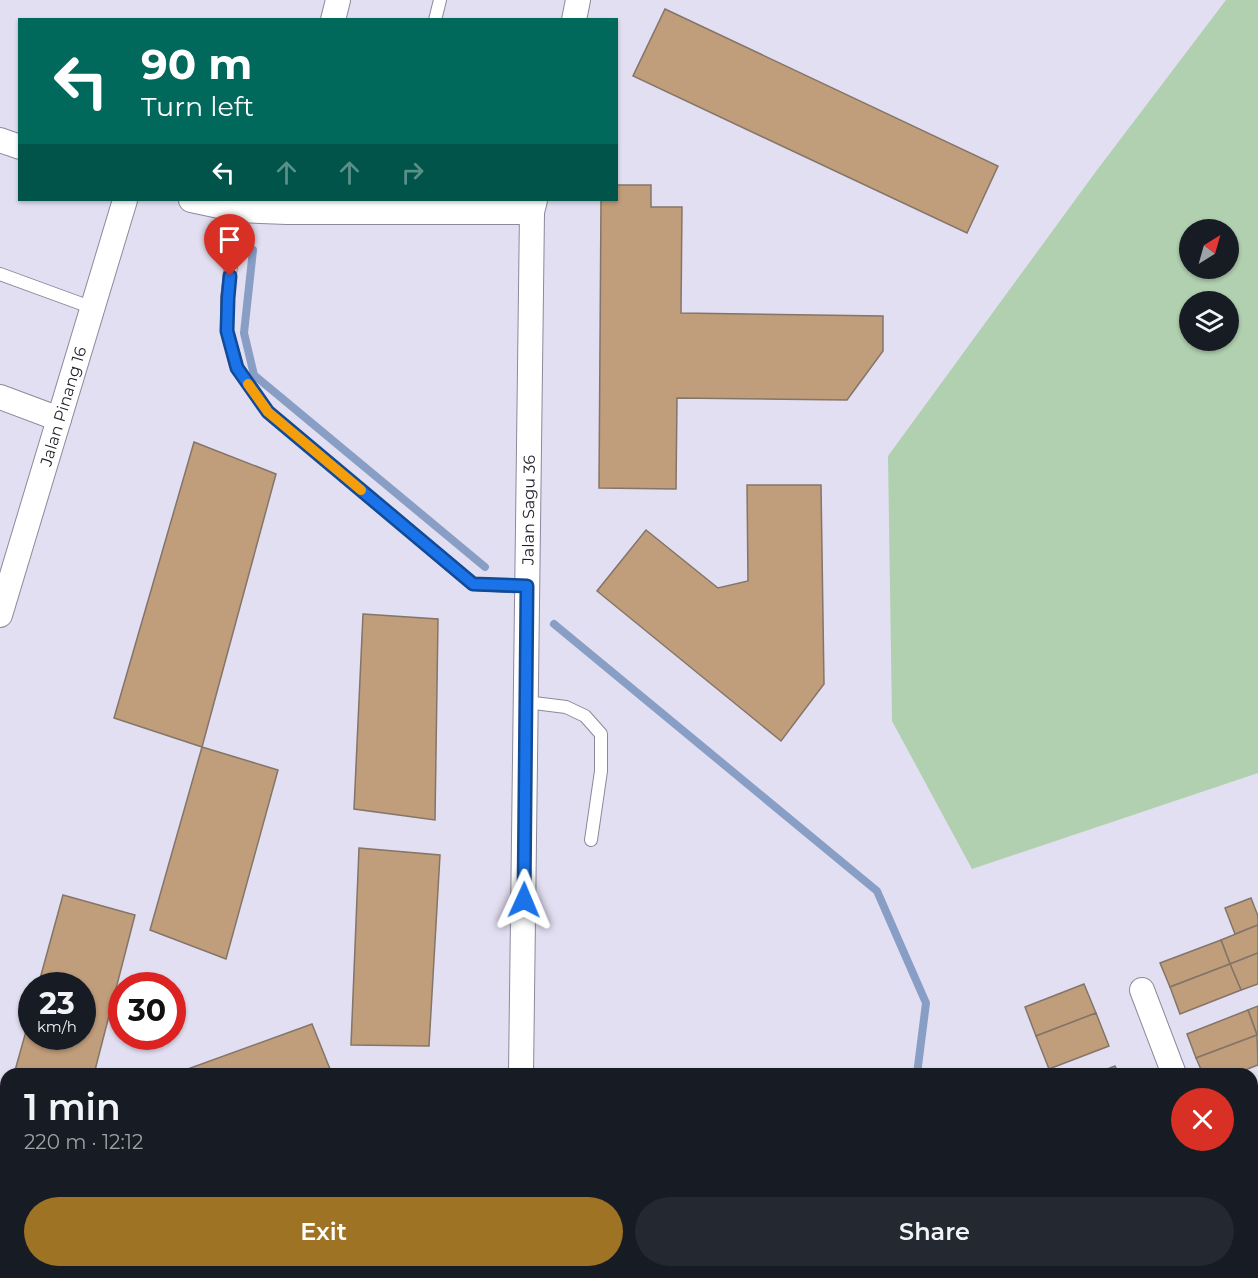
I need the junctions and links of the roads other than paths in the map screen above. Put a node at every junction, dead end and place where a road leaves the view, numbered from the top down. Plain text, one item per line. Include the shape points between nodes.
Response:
1 (338, 0) edge
2 (440, 0) edge
3 (578, 0) edge
4 (334, 18) edge
5 (436, 18) edge
6 (574, 18) edge
7 (0, 140) edge
8 (18, 146) edge
9 (125, 201) edge
10 (196, 201) edge
11 (288, 206) edge
12 (393, 206) edge
13 (534, 206) edge
14 (238, 210) junction
15 (0, 274) edge
16 (93, 308) junction
17 (0, 397) edge
18 (59, 419) junction
19 (527, 586) junction
20 (0, 615) edge
21 (526, 702) junction
22 (591, 840) dead end
23 (1143, 990) dead end
24 (521, 1068) edge
25 (1172, 1068) edge

1 - 4 street
2 - 5 lane
3 - 6 street
7 - 8 street
9 - 16 street, Jalan Pinang 16
10 - 14 street
11 - 12 street
11 - 14 street
12 - 13 street
13 - 19 street, Jalan Sagu 36
14 - 19 lane via 227,331 237,368 268,412 473,584
15 - 16 lane
16 - 18 street, Jalan Pinang 16
17 - 18 street
18 - 20 street, Jalan Pinang 16
19 - 21 street, Jalan Sagu 36
21 - 22 lane via 566,707 585,716 601,734 601,771
21 - 24 street, Jalan Sagu 36
23 - 25 street

